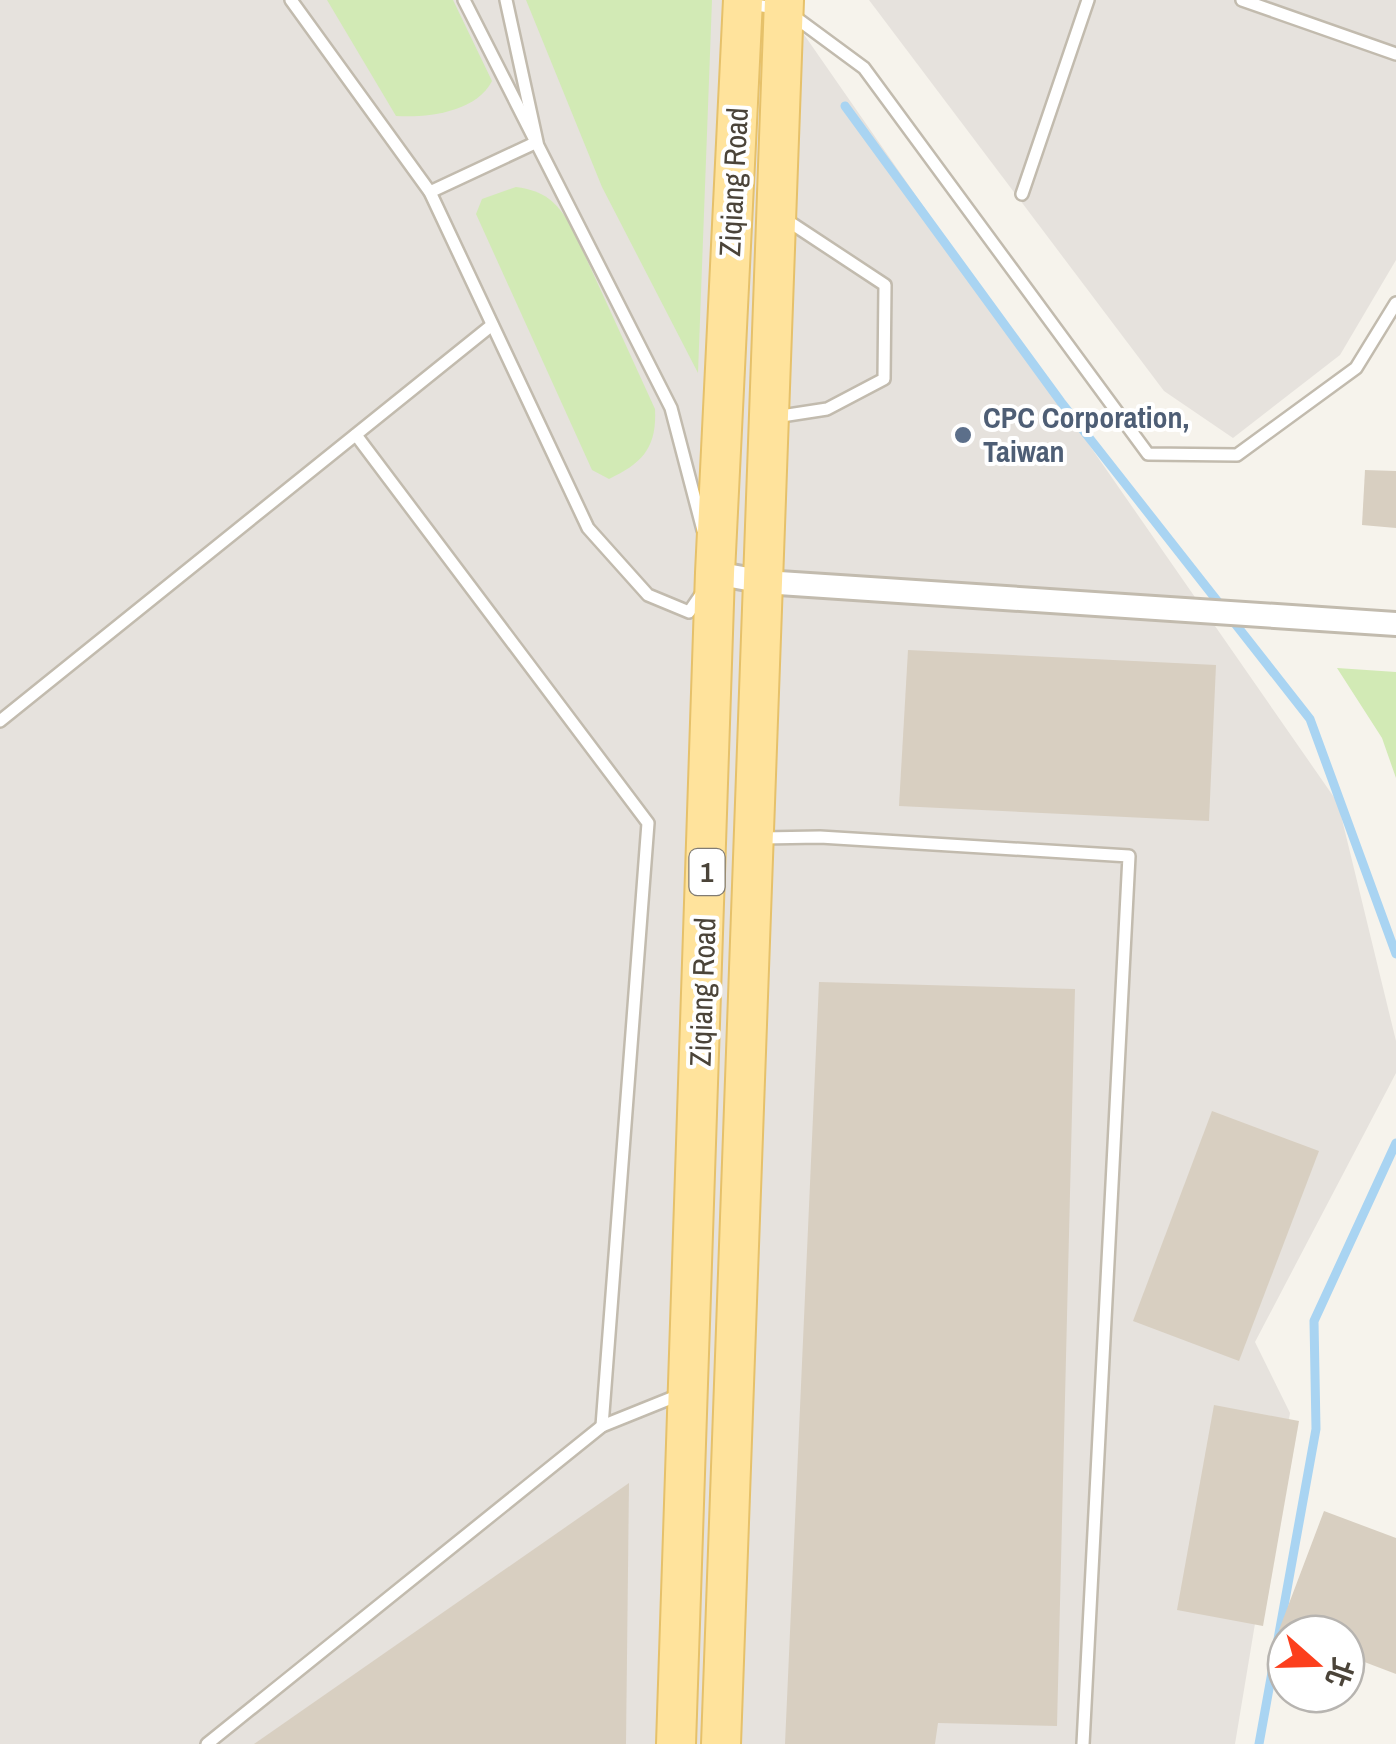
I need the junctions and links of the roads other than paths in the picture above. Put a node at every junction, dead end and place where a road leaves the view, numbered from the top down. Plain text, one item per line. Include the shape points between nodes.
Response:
1 (290, 0) edge
2 (464, 0) edge
3 (506, 0) edge
4 (1088, 0) edge
5 (1242, 0) edge
6 (743, 2) edge
7 (784, 4) edge
8 (1396, 54) edge
9 (537, 142) junction
10 (430, 192) junction
11 (1022, 194) dead end
12 (777, 214) junction
13 (1396, 303) edge
14 (492, 325) junction
15 (770, 417) junction
16 (356, 434) junction
17 (715, 573) junction
18 (764, 582) junction
19 (1396, 624) edge
20 (0, 721) edge
21 (756, 838) junction
22 (709, 841) junction
23 (733, 1388) junction
24 (688, 1391) junction
25 (602, 1426) junction
26 (207, 1744) edge
27 (676, 1744) edge
28 (721, 1744) edge
29 (1083, 1744) edge

1 - 10 lane
2 - 9 lane
3 - 9 lane
4 - 11 lane
5 - 8 lane
6 - 7 lane
6 - 17 main road, Ziqiang Road / 1
7 - 12 main road, Ziqiang Road / 1
7 - 13 lane via 864,68 1148,454 1237,455 1356,368
9 - 10 lane
9 - 17 lane via 671,408
10 - 14 lane
12 - 15 main road, Ziqiang Road / 1
12 - 15 lane via 885,285 884,379 827,409
14 - 16 lane
14 - 17 lane via 588,528 648,595 689,612
15 - 18 main road, Ziqiang Road / 1
16 - 20 lane
16 - 25 lane via 648,823
17 - 18 street
17 - 22 main road, Ziqiang Road / 1
18 - 19 street
18 - 21 main road, Ziqiang Road / 1
21 - 22 main road
21 - 23 main road, Ziqiang Road / 1
21 - 29 lane via 1129,856
22 - 24 main road, Ziqiang Road / 1
23 - 24 main road
23 - 28 main road, Ziqiang Road / 1
24 - 25 lane
24 - 27 main road, Ziqiang Road / 1
25 - 26 lane

